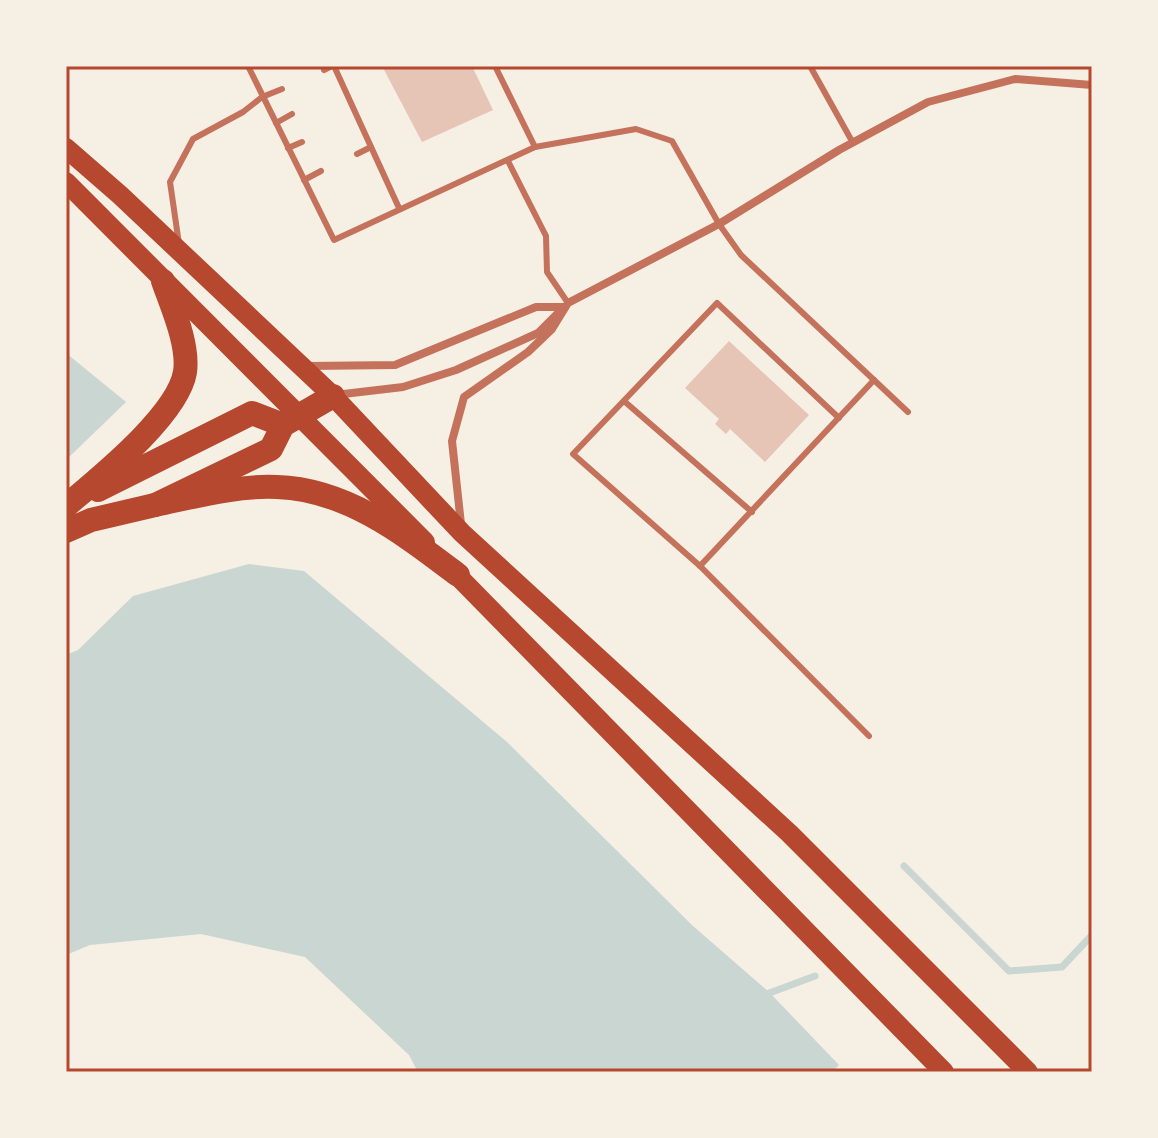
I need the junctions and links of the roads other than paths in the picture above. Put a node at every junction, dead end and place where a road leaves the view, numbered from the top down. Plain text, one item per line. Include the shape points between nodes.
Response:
1 (248, 66) edge
2 (333, 66) edge
3 (495, 66) edge
4 (810, 66) edge
5 (324, 70) dead end
6 (1092, 85) edge
7 (282, 89) dead end
8 (345, 89) junction
9 (335, 94) dead end
10 (262, 97) junction
11 (292, 114) dead end
12 (358, 118) junction
13 (347, 122) dead end
14 (276, 123) junction
15 (302, 142) dead end
16 (853, 143) junction
17 (371, 147) junction
18 (535, 147) junction
19 (66, 148) edge
20 (288, 148) junction
21 (357, 154) dead end
22 (508, 161) junction
23 (321, 171) dead end
24 (304, 180) junction
25 (66, 182) edge
26 (399, 208) junction
27 (719, 224) junction
28 (180, 252) junction
29 (163, 281) junction
30 (566, 305) junction
31 (302, 366) junction
32 (874, 380) junction
33 (333, 396) junction
34 (624, 401) junction
35 (908, 412) dead end
36 (839, 418) junction
37 (292, 420) junction
38 (155, 505) junction
39 (66, 506) edge
40 (752, 512) junction
41 (66, 531) edge
42 (462, 533) junction
43 (700, 566) junction
44 (458, 575) junction
45 (869, 736) dead end
46 (944, 1072) edge
47 (1028, 1072) edge

1 - 10 lane
2 - 5 lane
2 - 8 lane
3 - 18 lane
4 - 16 lane
6 - 16 street via 1015,79 928,102
7 - 10 lane
8 - 9 lane
8 - 12 lane
10 - 14 lane
10 - 28 lane via 193,139 170,182
11 - 14 lane
12 - 13 lane
12 - 17 lane
14 - 20 lane
15 - 20 lane
16 - 27 street
17 - 21 lane
17 - 26 lane
18 - 22 lane
18 - 27 lane via 636,129 672,141
19 - 28 main road
20 - 24 lane
22 - 26 lane
22 - 30 lane via 546,236 547,272
23 - 24 lane
24 - 26 lane via 334,240
25 - 29 main road
27 - 30 street
27 - 32 lane via 741,255
28 - 31 main road
29 - 37 main road
29 - 39 highway via 181,332 185,372 170,403 134,447
30 - 31 street via 536,307 395,365
30 - 33 street via 538,333 456,370 403,387
30 - 42 street via 552,329 528,352 464,397 452,441
31 - 33 main road
32 - 35 lane
32 - 36 lane
33 - 37 highway
33 - 42 main road
34 - 36 lane via 717,303
34 - 40 lane
34 - 43 lane via 573,454
36 - 40 lane
37 - 38 highway via 271,449
37 - 39 highway via 252,413
37 - 44 main road
38 - 41 highway
38 - 44 highway via 264,486 310,492 396,529
40 - 43 lane
42 - 47 main road via 744,789
43 - 45 lane
44 - 46 main road

